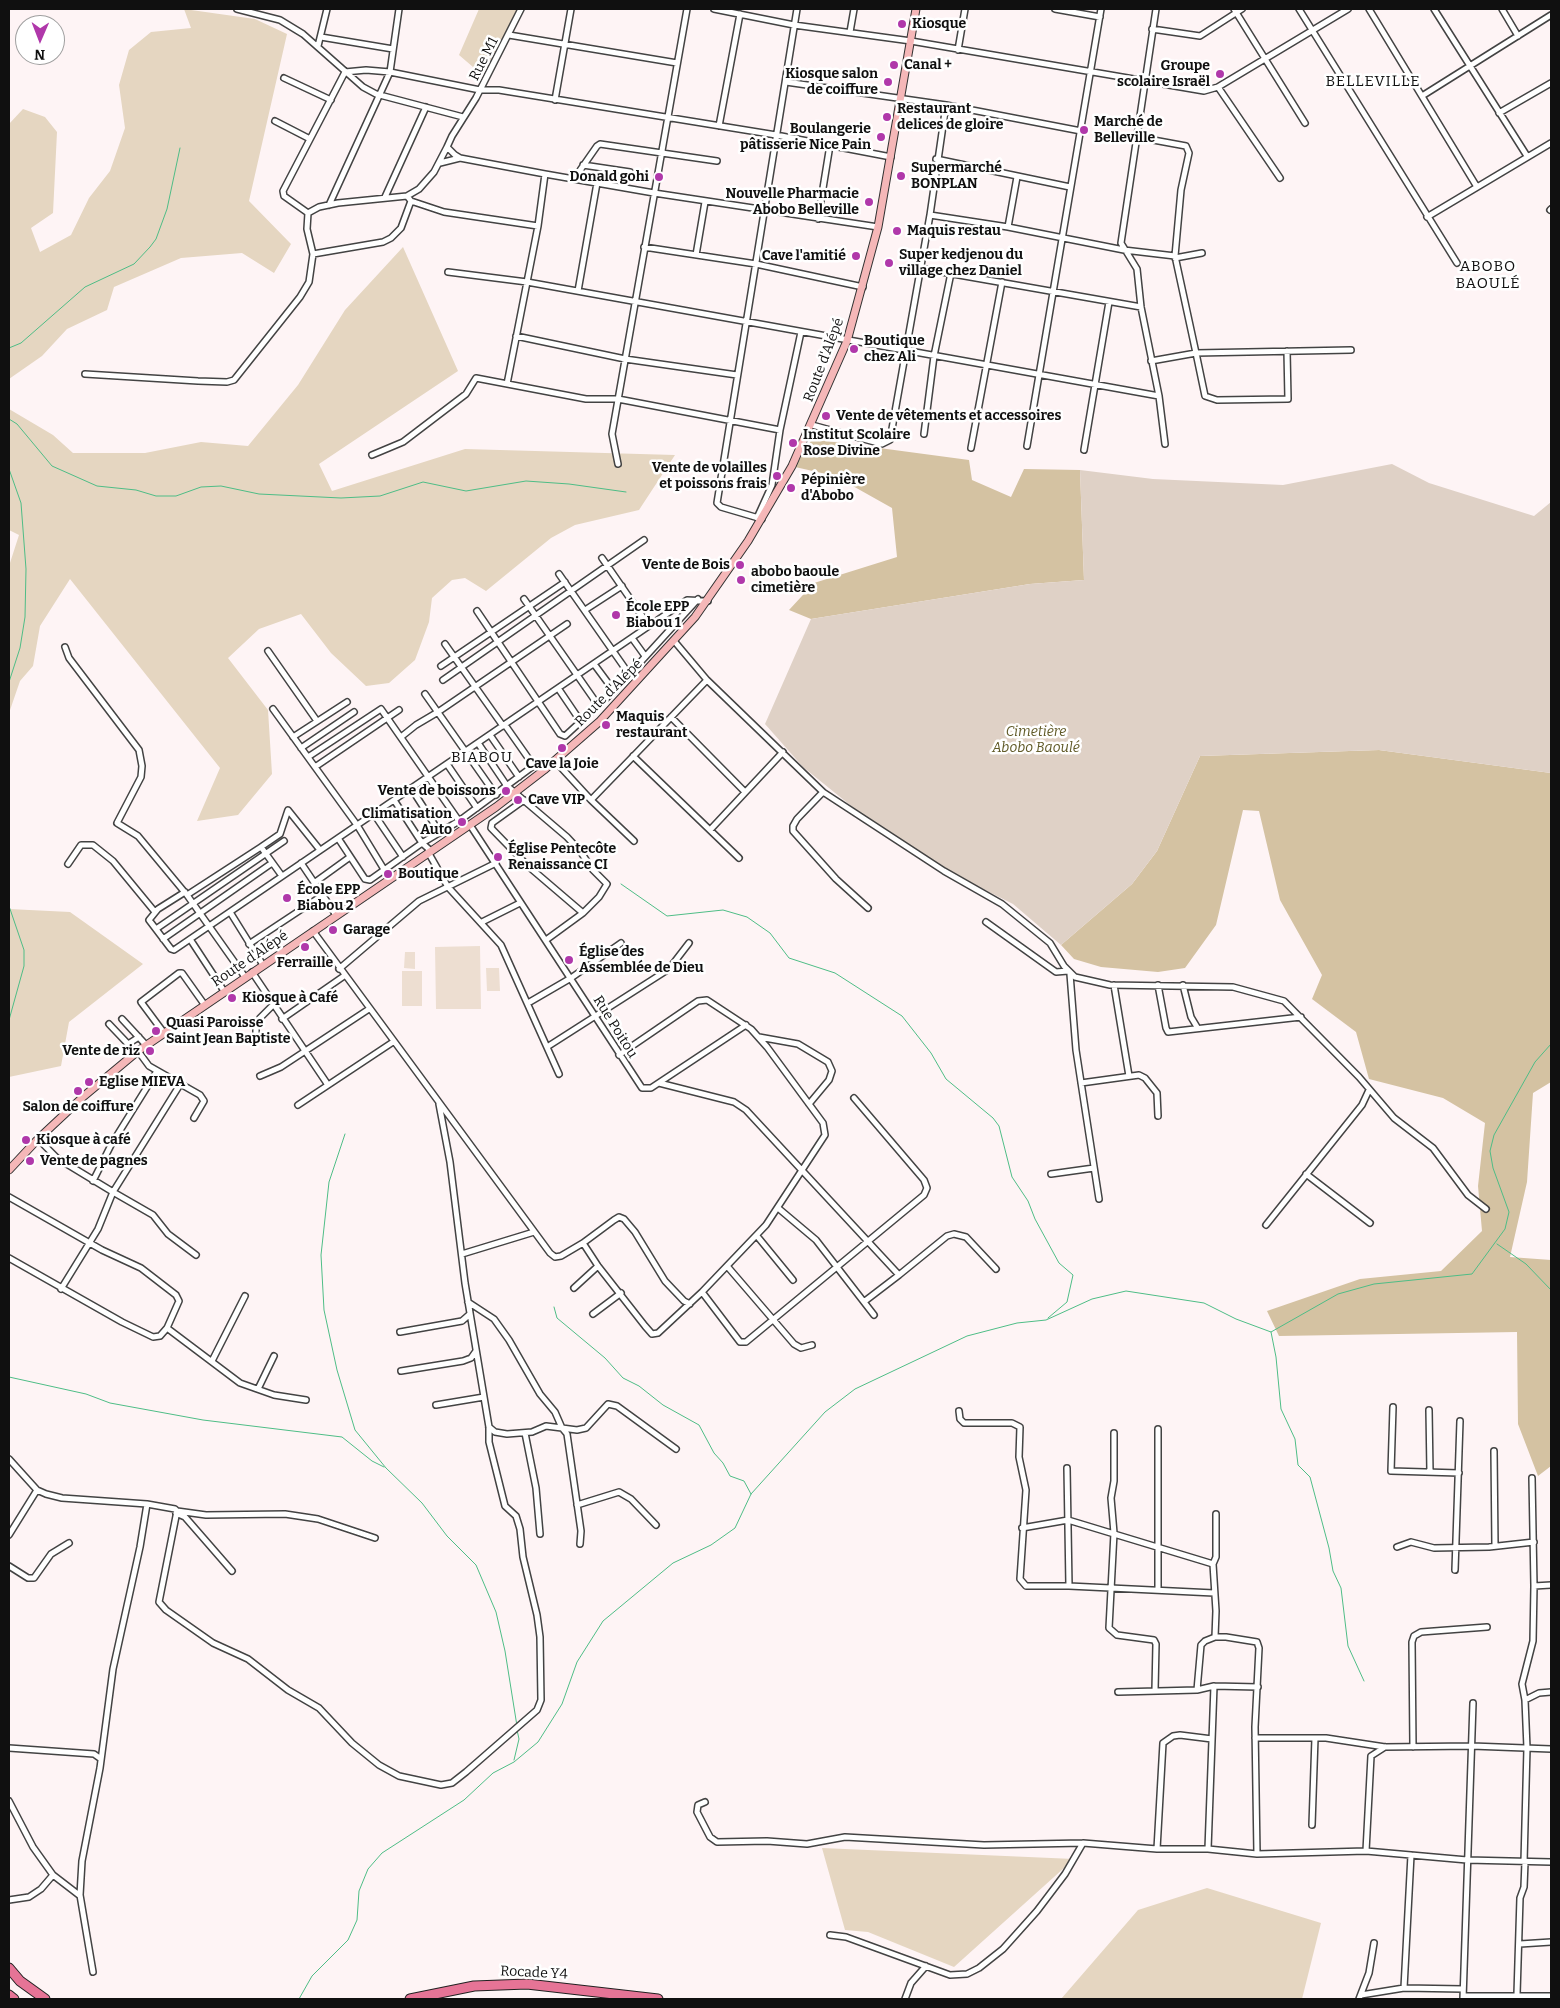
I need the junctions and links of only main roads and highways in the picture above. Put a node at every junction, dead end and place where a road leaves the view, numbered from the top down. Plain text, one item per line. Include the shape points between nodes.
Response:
1 (916, 9) edge
2 (9, 1170) edge
3 (9, 1968) edge
4 (9, 1995) edge
5 (14, 1999) edge
6 (46, 1999) edge
7 (410, 1999) edge
8 (658, 1999) edge

1 - 2 main road, Route d'Alépé via 878,227 847,341 798,455 708,601 675,642 599,722 555,761 470,824 146,1045 38,1139
3 - 6 highway via 20,1981
4 - 5 highway
7 - 8 highway, Rocade Y4 via 474,1986 527,1984

